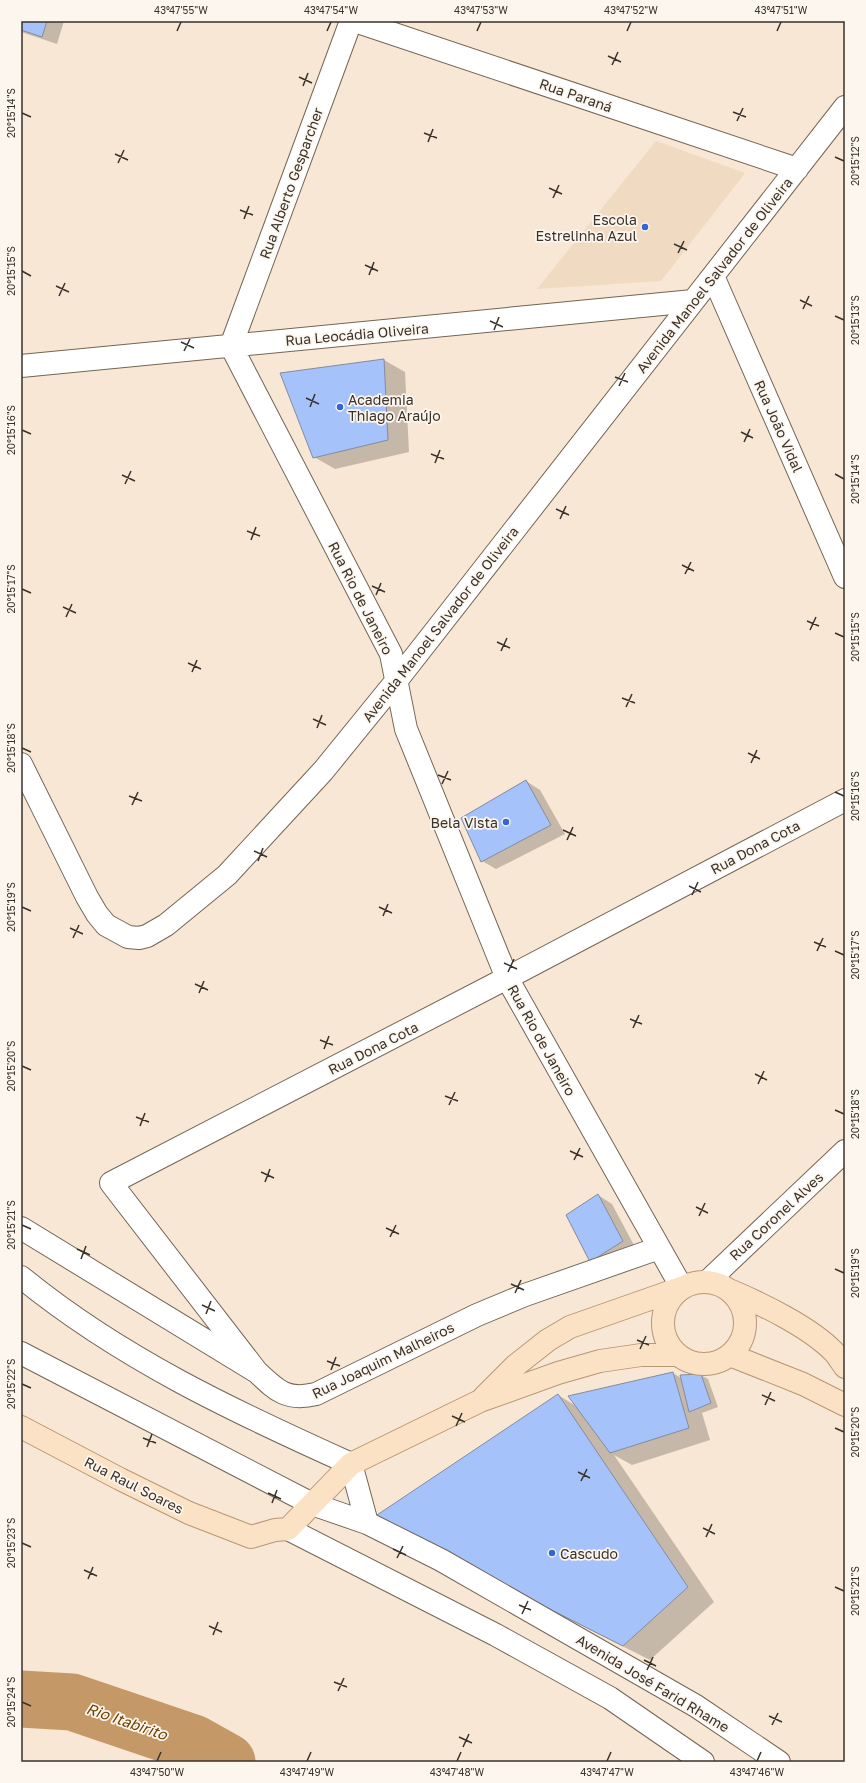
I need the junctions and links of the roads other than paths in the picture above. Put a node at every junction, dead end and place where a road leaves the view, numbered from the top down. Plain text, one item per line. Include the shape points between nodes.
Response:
1 (351, 21) edge
2 (356, 21) edge
3 (845, 107) edge
4 (797, 169) junction
5 (713, 276) junction
6 (693, 301) junction
7 (231, 346) junction
8 (21, 366) edge
9 (845, 576) edge
10 (397, 680) junction
11 (21, 764) edge
12 (845, 800) edge
13 (507, 978) junction
14 (845, 1151) edge
15 (21, 1228) edge
16 (659, 1248) junction
17 (21, 1277) edge
18 (714, 1284) junction
19 (682, 1288) junction
20 (21, 1353) edge
21 (678, 1355) junction
22 (730, 1355) junction
23 (845, 1367) edge
24 (257, 1372) junction
25 (480, 1401) junction
26 (845, 1405) edge
27 (21, 1427) edge
28 (351, 1464) junction
29 (312, 1504) junction
30 (367, 1523) junction
31 (288, 1529) junction
32 (703, 1762) edge
33 (779, 1762) edge

1 - 7 street, Rua Alberto Gesparcher
2 - 4 street, Rua Paraná
3 - 4 street, Avenida Manoel Salvador de Oliveira
4 - 5 street, Avenida Manoel Salvador de Oliveira
5 - 6 street, Avenida Manoel Salvador de Oliveira
5 - 9 street, Rua João Vidal
6 - 7 street, Rua Leocádia Oliveira
6 - 10 street, Avenida Manoel Salvador de Oliveira
7 - 8 street, Rua Leocádia Oliveira
7 - 10 street, Rua Rio de Janeiro via 391,654
10 - 11 street, Avenida Manoel Salvador de Oliveira via 323,771 227,875 166,925 139,938 118,933 106,925 97,914
10 - 13 street, Rua Rio de Janeiro via 406,729
12 - 13 street, Rua Dona Cota
13 - 16 street, Rua Rio de Janeiro
13 - 24 street, Rua Dona Cota via 111,1183
14 - 18 street, Rua Coronel Alves
15 - 24 street, Rua Joaquim Malheiros
16 - 19 street, Rua Rio de Janeiro
16 - 24 street, Rua Joaquim Malheiros via 525,1295 477,1315 316,1394 296,1397 288,1395 272,1386
17 - 28 street via 136,1358 243,1415
18 - 19 main road via 694,1283
18 - 22 main road via 732,1293 741,1304 745,1318 744,1332 739,1345
18 - 23 main road via 758,1302 813,1336 834,1352
19 - 21 main road via 665,1308 663,1321 664,1334
19 - 25 main road via 570,1327 548,1340 515,1366
20 - 29 street, Avenida José Farid Rhame
21 - 22 main road via 690,1362 704,1364 717,1362
21 - 25 main road via 640,1355 600,1361
22 - 26 main road via 803,1384
25 - 28 main road
27 - 31 main road, Rua Raul Soares via 188,1513 251,1537
28 - 29 main road
28 - 30 street
29 - 30 street, Avenida José Farid Rhame
29 - 31 main road
30 - 33 street, Avenida José Farid Rhame via 440,1560 696,1706
31 - 32 street via 496,1635 610,1698

